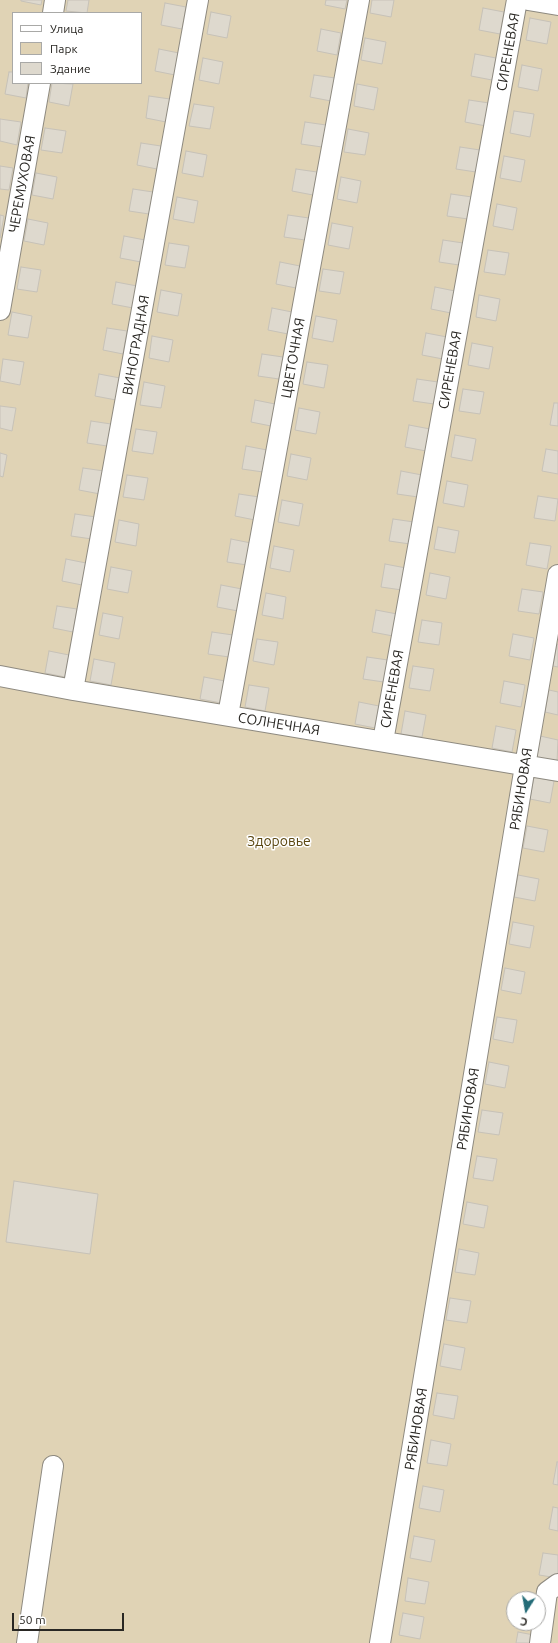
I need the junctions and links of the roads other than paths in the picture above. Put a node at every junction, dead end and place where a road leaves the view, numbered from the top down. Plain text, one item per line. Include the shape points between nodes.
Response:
1 (55, 0) edge
2 (198, 0) edge
3 (359, 0) edge
4 (517, 0) edge
5 (528, 0) edge
6 (558, 5) edge
7 (52, 12) edge
8 (40, 84) edge
9 (0, 310) edge
10 (558, 575) edge
11 (0, 676) edge
12 (73, 690) junction
13 (228, 715) junction
14 (383, 741) junction
15 (525, 766) junction
16 (558, 771) edge
17 (53, 1466) dead end
18 (558, 1584) edge
19 (27, 1643) edge
20 (380, 1643) edge
21 (540, 1643) edge

1 - 7 street
2 - 12 street, ВИНОГРАДНАЯ
3 - 13 street, ЦВЕТОЧНАЯ
4 - 14 street, СИРЕНЕВАЯ
5 - 6 street
8 - 9 street, ЧЕРЕМУХОВАЯ
10 - 15 street, РЯБИНОВАЯ
11 - 12 street, СОЛНЕЧНАЯ
12 - 13 street, СОЛНЕЧНАЯ
13 - 14 street, СОЛНЕЧНАЯ
14 - 15 street, СОЛНЕЧНАЯ
15 - 16 street, СОЛНЕЧНАЯ
15 - 20 street, РЯБИНОВАЯ
17 - 19 street
18 - 21 street via 547,1592

